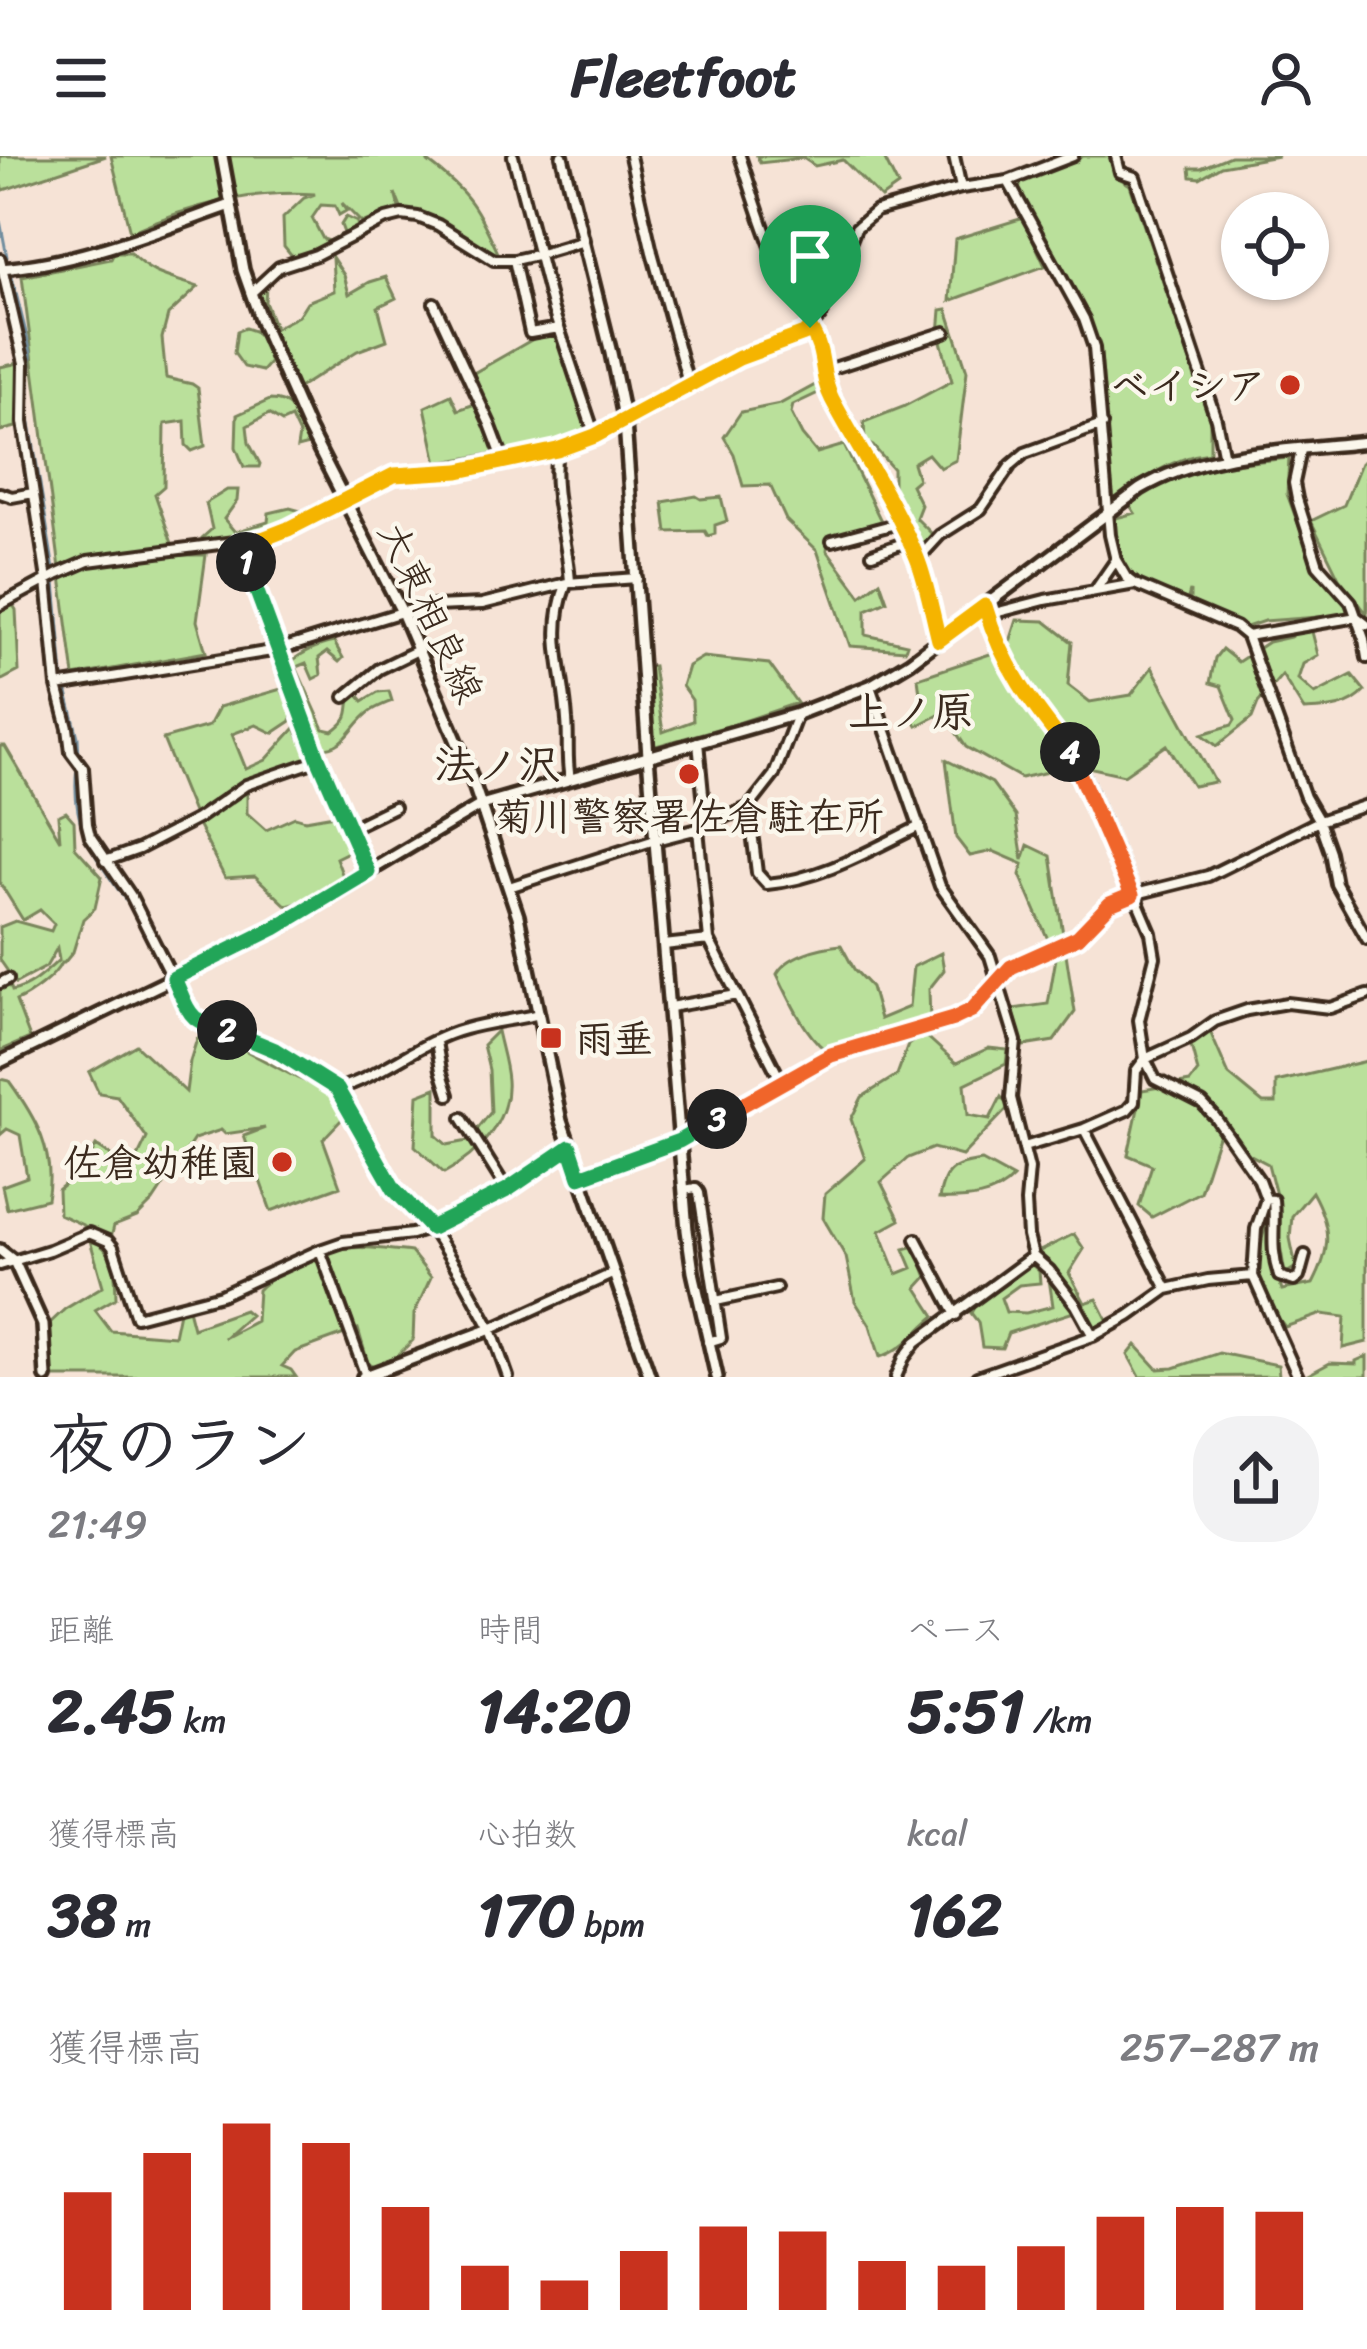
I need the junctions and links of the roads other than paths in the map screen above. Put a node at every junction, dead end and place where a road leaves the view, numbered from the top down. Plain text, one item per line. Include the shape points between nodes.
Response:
1 (222, 156) edge
2 (513, 156) edge
3 (562, 156) edge
4 (630, 156) edge
5 (740, 156) edge
6 (954, 156) edge
7 (1072, 156) edge
8 (1116, 156) edge
9 (1009, 181) junction
10 (962, 188) junction
11 (231, 205) junction
12 (581, 242) junction
13 (540, 254) junction
14 (514, 260) junction
15 (1, 266) edge
16 (251, 293) junction
17 (434, 303) dead end
18 (812, 326) junction
19 (559, 328) junction
20 (945, 332) dead end
21 (824, 371) junction
22 (688, 386) junction
23 (625, 422) junction
24 (1102, 425) junction
25 (595, 436) junction
26 (1367, 442) edge
27 (557, 450) junction
28 (1301, 450) junction
29 (1224, 458) junction
30 (504, 461) junction
31 (33, 493) junction
32 (0, 496) edge
33 (346, 500) junction
34 (1110, 512) junction
35 (899, 523) junction
36 (832, 541) dead end
37 (908, 541) junction
38 (239, 543) junction
39 (872, 554) dead end
40 (918, 559) junction
41 (1115, 560) junction
42 (52, 577) junction
43 (637, 578) junction
44 (569, 583) junction
45 (1135, 584) junction
46 (1095, 590) junction
47 (0, 605) edge
48 (986, 610) junction
49 (402, 612) junction
50 (1357, 617) junction
51 (1367, 625) edge
52 (1247, 635) junction
53 (939, 640) junction
54 (278, 650) junction
55 (418, 650) junction
56 (1367, 658) edge
57 (57, 686) junction
58 (869, 686) junction
59 (345, 697) dead end
60 (797, 714) junction
61 (698, 742) junction
62 (648, 756) junction
63 (319, 760) junction
64 (570, 779) junction
65 (1367, 805) edge
66 (394, 806) dead end
67 (481, 806) junction
68 (749, 807) junction
69 (1319, 821) junction
70 (920, 826) junction
71 (702, 827) junction
72 (350, 829) junction
73 (655, 839) junction
74 (105, 860) junction
75 (368, 872) junction
76 (509, 886) junction
77 (1132, 895) junction
78 (1367, 939) edge
79 (709, 940) junction
80 (664, 945) junction
81 (174, 978) junction
82 (998, 980) junction
83 (737, 995) junction
84 (1367, 995) edge
85 (670, 1007) junction
86 (539, 1014) junction
87 (436, 1042) junction
88 (1145, 1059) junction
89 (0, 1062) edge
90 (782, 1083) junction
91 (337, 1089) junction
92 (449, 1095) dead end
93 (462, 1118) dead end
94 (1084, 1129) junction
95 (679, 1141) junction
96 (570, 1147) junction
97 (1024, 1147) junction
98 (580, 1177) junction
99 (507, 1190) junction
100 (683, 1190) junction
101 (1266, 1199) junction
102 (431, 1228) junction
103 (916, 1239) dead end
104 (0, 1250) edge
105 (320, 1250) junction
106 (1033, 1256) junction
107 (1305, 1256) dead end
108 (14, 1261) junction
109 (0, 1264) edge
110 (614, 1274) junction
111 (1253, 1276) junction
112 (776, 1288) dead end
113 (1167, 1289) junction
114 (716, 1301) junction
115 (956, 1315) junction
116 (490, 1329) junction
117 (1093, 1336) junction
118 (708, 1342) junction
119 (1293, 1375) edge
120 (367, 1376) edge
121 (46, 1377) edge
122 (508, 1377) edge
123 (650, 1377) edge
124 (717, 1377) edge
125 (896, 1377) edge
126 (977, 1377) edge

1 - 11 street, 大東相良線
2 - 13 street
3 - 12 street
4 - 22 street
5 - 18 street
6 - 10 street
7 - 9 street
8 - 29 street via 1120,172 1135,177
9 - 10 street
9 - 24 street via 1084,320
10 - 18 street via 893,205 856,228
11 - 15 street via 112,247
11 - 16 street, 大東相良線
12 - 13 street
12 - 23 street
13 - 14 street
13 - 19 street
14 - 16 street via 494,260 438,225 401,215 279,267
14 - 19 street via 530,333
15 - 31 street via 24,363
16 - 33 street, 大東相良線
17 - 30 street
18 - 21 street
18 - 22 street
19 - 25 street
20 - 21 street
21 - 35 street
22 - 23 street
23 - 25 street
23 - 43 street
24 - 34 street
24 - 40 street via 1025,453 981,509
25 - 27 street
26 - 28 street
27 - 30 street
27 - 44 street
28 - 29 street
28 - 50 street via 1294,483 1318,565
29 - 34 street via 1162,476
30 - 33 street via 394,475
31 - 32 street
31 - 42 street
33 - 38 street
33 - 49 street, 大東相良線
34 - 41 street
34 - 48 street
35 - 36 street
35 - 37 street
37 - 39 street
37 - 40 street
38 - 42 street via 88,561
38 - 54 street
40 - 53 street
41 - 45 street
41 - 46 street
42 - 47 street
42 - 57 street
43 - 44 street
43 - 62 street
44 - 49 street
44 - 64 street via 556,623
45 - 46 street
45 - 52 street
46 - 48 street
48 - 53 street
48 - 77 street via 1025,696 1074,756
49 - 54 street
49 - 55 street, 大東相良線
50 - 51 street
50 - 52 street
50 - 56 street
52 - 69 street
53 - 58 street
54 - 57 street
54 - 63 street
55 - 59 street
55 - 67 street, 大東相良線
57 - 74 street via 71,752 83,768 90,836
58 - 60 street
58 - 70 street
60 - 61 street
60 - 68 street via 774,775
61 - 62 street
61 - 71 street
62 - 64 street
62 - 73 street
63 - 72 street
63 - 74 street via 246,785 197,819
64 - 67 street
65 - 69 street
66 - 72 street
67 - 75 street
67 - 76 street, 大東相良線
68 - 70 street via 757,873 767,884 823,872
68 - 71 street
69 - 77 street via 1208,876
69 - 78 street via 1336,884
70 - 82 street via 940,886
71 - 73 street
71 - 79 street
72 - 75 street
73 - 76 street
73 - 80 street
74 - 81 street
75 - 81 street
76 - 86 street, 大東相良線
77 - 82 street via 1110,904 1078,937
77 - 88 street via 1155,957 1139,1020
79 - 80 street
79 - 83 street
80 - 85 street
81 - 89 street
81 - 91 street via 201,1025 275,1050
82 - 90 street via 972,1010 831,1055
82 - 97 street via 1016,1041 1011,1098
83 - 85 street
83 - 90 street
84 - 88 street via 1330,1008 1287,1003 1247,1010
85 - 95 street
86 - 87 street
86 - 96 street, 大東相良線
87 - 91 street
87 - 92 street
88 - 94 street via 1134,1102
88 - 101 street via 1155,1079 1215,1118
90 - 95 street
91 - 102 street via 394,1189
93 - 99 street
94 - 97 street
94 - 113 street
95 - 98 street
95 - 100 street
96 - 98 street, 大東相良線
96 - 99 street
97 - 106 street
98 - 110 street, 大東相良線
99 - 102 street
100 - 114 street via 699,1193
100 - 118 street
101 - 107 street via 1273,1200 1279,1276 1294,1281
101 - 111 street
102 - 105 street
102 - 116 street
103 - 115 street
104 - 108 street
105 - 108 street via 221,1295 136,1317 108,1241 82,1234
105 - 120 street
106 - 115 street
106 - 117 street
108 - 109 street
108 - 121 street via 44,1325
110 - 116 street
110 - 123 street, 大東相良線
111 - 113 street
111 - 119 street
112 - 114 street
113 - 117 street
114 - 118 street via 721,1338
115 - 125 street via 916,1342
116 - 120 street
116 - 122 street
117 - 126 street
118 - 124 street

